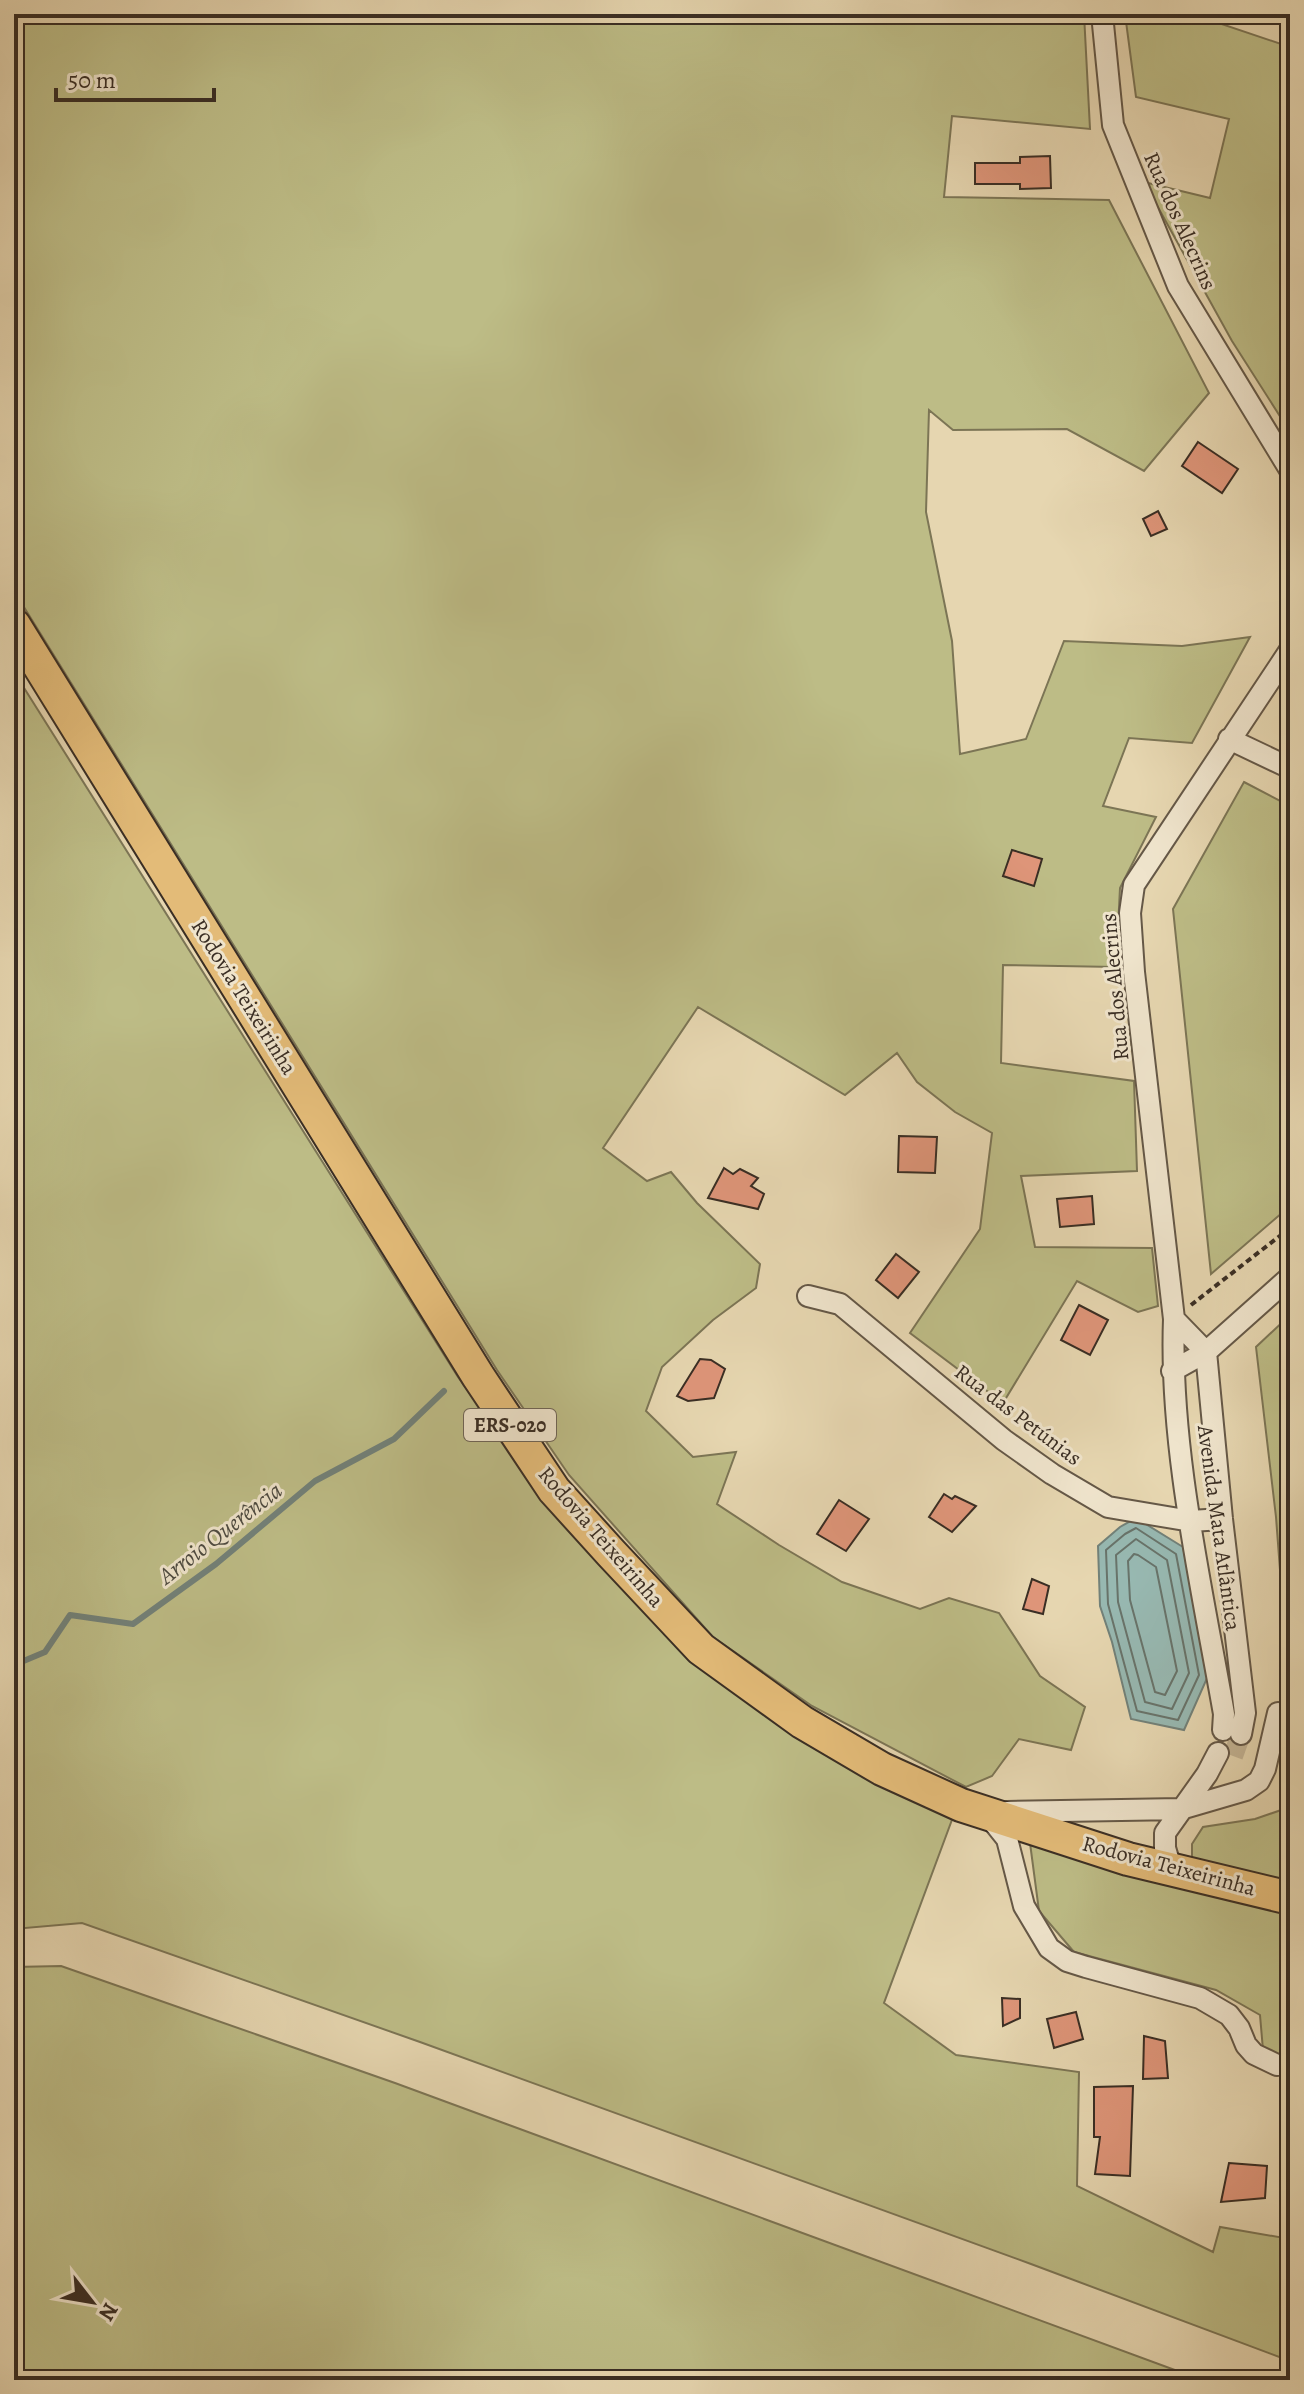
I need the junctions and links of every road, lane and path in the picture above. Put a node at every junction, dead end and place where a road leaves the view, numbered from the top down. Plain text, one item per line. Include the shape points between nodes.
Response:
1 (1102, 14) edge
2 (1290, 470) edge
3 (14, 625) edge
4 (1290, 650) edge
5 (1229, 739) junction
6 (1290, 768) edge
7 (1290, 1228) edge
8 (1290, 1277) edge
9 (808, 1296) dead end
10 (1174, 1319) junction
11 (1206, 1352) junction
12 (1172, 1371) junction
13 (1222, 1519) junction
14 (1191, 1521) junction
15 (1245, 1713) junction
16 (1284, 1713) edge
17 (1226, 1754) tunnel mouth
18 (1181, 1809) junction
19 (987, 1814) junction
20 (1171, 1868) junction
21 (1290, 1898) edge
22 (1277, 2065) dead end

1 - 2 street, Rua dos Alecrins via 1113,125 1178,286
3 - 19 main road, Rodovia Teixeirinha / ERS-020 via 469,1363 554,1490 713,1658 802,1722 882,1769
4 - 5 street, Rua dos Alecrins
5 - 6 street
5 - 10 street, Rua dos Alecrins via 1134,885 1130,913
7 - 10 path
8 - 11 street
9 - 14 street, Rua das Petúnias via 840,1304 1004,1440 1097,1501
10 - 11 street
10 - 12 street, Rua dos Alecrins
11 - 12 street
11 - 13 street, Avenida Mata Atlântica
12 - 14 street, Avenida Mata Atlântica
13 - 14 street, Rua das Petúnias
13 - 15 street, Avenida Mata Atlântica
14 - 15 street, Avenida Mata Atlântica via 1229,1726
15 - 16 street
16 - 18 street via 1259,1781 1246,1790
17 - 18 street
18 - 19 street
18 - 20 street via 1165,1833
19 - 20 main road, Rodovia Teixeirinha / ERS-020
19 - 22 street via 1007,1839 1024,1906 1049,1948 1067,1961 1200,1998 1229,2015 1254,2054
20 - 21 main road, Rodovia Teixeirinha / ERS-020

